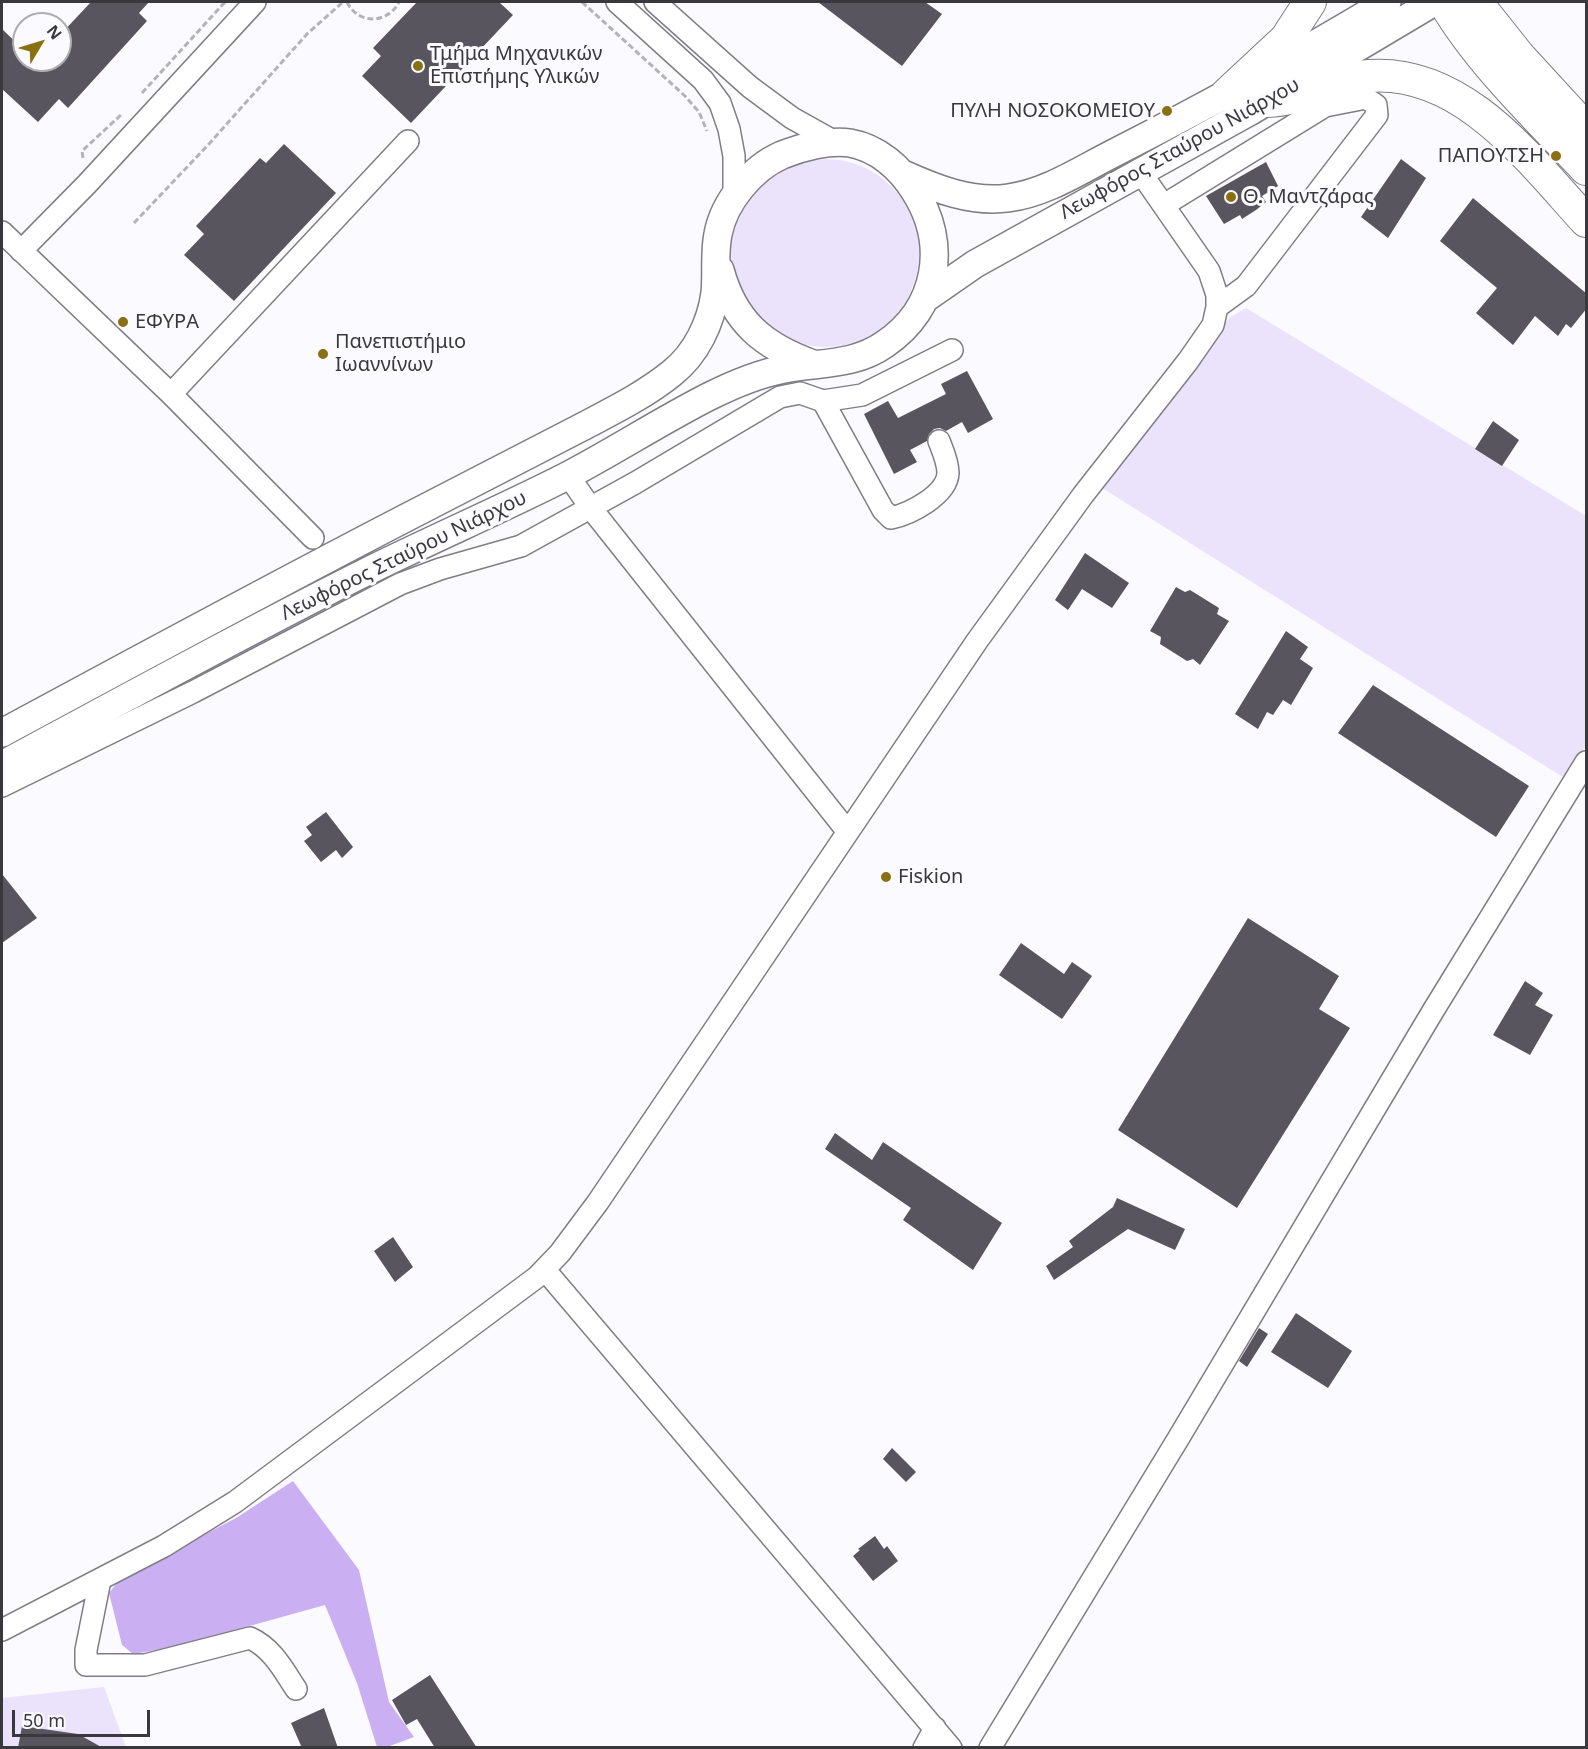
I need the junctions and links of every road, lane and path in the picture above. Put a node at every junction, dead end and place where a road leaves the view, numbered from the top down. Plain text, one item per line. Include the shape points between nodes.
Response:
1 (255, 2) edge
2 (345, 2) edge
3 (399, 2) edge
4 (582, 2) edge
5 (617, 2) edge
6 (655, 2) edge
7 (1310, 2) edge
8 (1387, 2) edge
9 (1434, 2) edge
10 (1444, 2) edge
11 (1474, 14) edge
12 (1227, 94) junction
13 (1267, 101) junction
14 (1587, 129) edge
15 (708, 132) dead end
16 (408, 141) dead end
17 (835, 142) junction
18 (1587, 169) edge
19 (1141, 173) junction
20 (903, 174) junction
21 (734, 197) junction
22 (1164, 205) junction
23 (1587, 220) edge
24 (134, 223) dead end
25 (2, 232) edge
26 (21, 251) junction
27 (716, 255) junction
28 (926, 298) junction
29 (1217, 307) junction
30 (952, 350) dead end
31 (813, 364) junction
32 (171, 394) junction
33 (823, 401) junction
34 (939, 441) dead end
35 (568, 476) junction
36 (590, 507) junction
37 (313, 538) dead end
38 (2, 733) edge
39 (1587, 762) edge
40 (2, 765) edge
41 (2, 786) edge
42 (849, 832) junction
43 (545, 1270) junction
44 (100, 1580) junction
45 (2, 1630) edge
46 (296, 1689) dead end
47 (935, 1728) junction
48 (924, 1748) edge
49 (951, 1748) edge
50 (990, 1748) edge

1 - 26 street
2 - 3 path via 356,14 375,19 392,12
2 - 24 path via 307,34
4 - 15 path via 685,96 699,112
5 - 21 street via 703,80 720,103 734,156
6 - 17 street via 764,99
7 - 12 highway via 1286,39
8 - 12 main road, Λεωφόρος Σταύρου Νιάρχου
9 - 13 main road, Λεωφόρος Σταύρου Νιάρχου
10 - 11 highway
11 - 14 highway
11 - 18 highway via 1496,72
12 - 20 main road, Λεωφόρος Σταύρου Νιάρχου via 1041,190 1021,196 995,199 948,192
13 - 19 main road, Λεωφόρος Σταύρου Νιάρχου
13 - 23 highway via 1295,98 1334,82 1369,76 1399,77 1443,89 1492,123
16 - 32 street
17 - 20 main road, Λεωφόρος Σταύρου Νιάρχου via 860,145 885,158
17 - 21 main road, Λεωφόρος Σταύρου Νιάρχου via 805,147 767,163
19 - 22 street
19 - 28 main road, Λεωφόρος Σταύρου Νιάρχου via 975,264
20 - 28 main road, Λεωφόρος Σταύρου Νιάρχου via 929,218 934,243 934,270
21 - 27 main road, Λεωφόρος Σταύρου Νιάρχου via 718,230
22 - 29 street via 1209,271
22 - 29 street via 1325,106 1366,98 1376,105 1377,115 1246,286
25 - 26 street
26 - 32 street
27 - 31 main road, Λεωφόρος Σταύρου Νιάρχου via 734,308 749,326 787,355
27 - 38 main road, Λεωφόρος Σταύρου Νιάρχου via 711,312 699,342 686,360 650,389
28 - 31 main road, Λεωφόρος Σταύρου Νιάρχου via 901,333 879,349 852,360
29 - 42 street via 1213,325 1200,345 1018,584
30 - 33 street via 862,395
31 - 35 main road, Λεωφόρος Σταύρου Νιάρχου via 764,374 719,392
32 - 37 street
33 - 34 street via 882,510 891,518 905,515 940,492 948,475
33 - 36 street via 800,393 780,396
35 - 36 street
35 - 40 main road, Λεωφόρος Σταύρου Νιάρχου via 364,573
36 - 41 street via 521,546 400,584
36 - 42 street
39 - 50 street
42 - 43 street via 598,1202
43 - 44 street via 235,1502
43 - 47 street
44 - 45 street
44 - 46 street via 86,1665 145,1665 250,1638 270,1651
47 - 48 street
47 - 49 street

